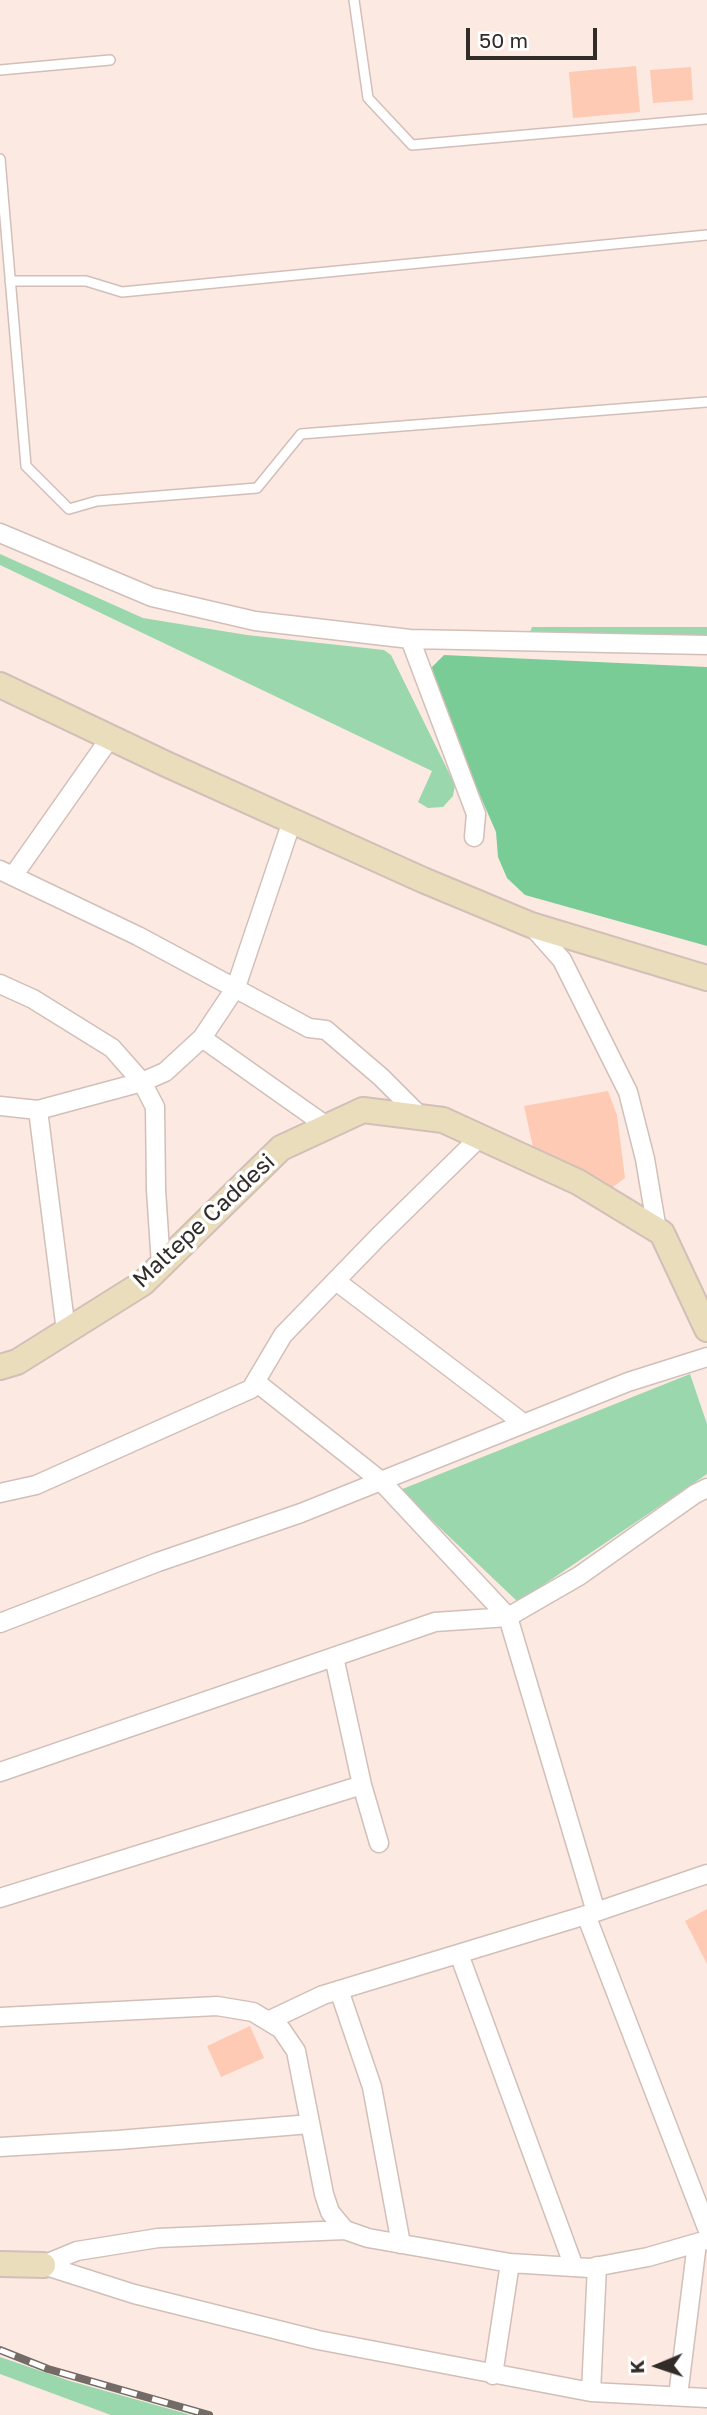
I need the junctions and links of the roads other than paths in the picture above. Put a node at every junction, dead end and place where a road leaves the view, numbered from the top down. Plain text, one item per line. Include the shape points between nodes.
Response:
1 (354, 0) edge
2 (110, 60) dead end
3 (0, 70) edge
4 (707, 119) edge
5 (0, 159) edge
6 (707, 235) edge
7 (10, 281) junction
8 (707, 402) edge
9 (0, 533) edge
10 (410, 639) junction
11 (707, 645) edge
12 (0, 685) edge
13 (110, 738) junction
14 (292, 821) junction
15 (474, 837) dead end
16 (6, 873) edge
17 (531, 925) junction
18 (707, 978) edge
19 (0, 984) edge
20 (236, 988) junction
21 (202, 1038) junction
22 (142, 1082) junction
23 (0, 1106) edge
24 (38, 1110) junction
25 (421, 1117) junction
26 (328, 1126) junction
27 (480, 1137) junction
28 (657, 1230) junction
29 (161, 1265) junction
30 (336, 1281) junction
31 (707, 1329) edge
32 (66, 1331) junction
33 (707, 1357) edge
34 (0, 1367) edge
35 (256, 1382) junction
36 (523, 1423) junction
37 (381, 1480) junction
38 (707, 1488) edge
39 (0, 1493) edge
40 (508, 1617) junction
41 (0, 1623) edge
42 (334, 1657) junction
43 (0, 1772) edge
44 (362, 1785) junction
45 (379, 1843) dead end
46 (707, 1874) edge
47 (0, 1898) edge
48 (591, 1913) junction
49 (459, 1954) junction
50 (339, 1990) junction
51 (0, 2017) edge
52 (268, 2021) junction
53 (310, 2124) junction
54 (0, 2147) edge
55 (345, 2230) junction
56 (704, 2237) edge
57 (401, 2244) junction
58 (510, 2263) junction
59 (0, 2264) edge
60 (43, 2265) junction
61 (597, 2266) junction
62 (574, 2267) junction
63 (493, 2375) junction
64 (591, 2392) junction
65 (678, 2396) junction
66 (707, 2398) edge

1 - 4 lane via 368,98 412,145
2 - 3 lane
5 - 7 lane
6 - 7 lane via 122,292 86,281
7 - 8 lane via 26,466 69,509 97,501 257,488 301,434
9 - 10 street via 152,597 255,621
10 - 11 street
10 - 15 street via 476,814
12 - 13 street
13 - 14 street
13 - 16 street
14 - 17 street
14 - 20 street
16 - 20 street
17 - 18 street
17 - 28 street via 562,960 628,1092
19 - 22 street via 112,1048
20 - 21 street
20 - 25 street via 309,1028 326,1030
21 - 22 street via 165,1072
21 - 26 street
22 - 24 street
22 - 29 street via 155,1107
23 - 24 street
24 - 32 street
25 - 26 street, Maltepe Caddesi via 363,1110
25 - 27 street, Maltepe Caddesi
26 - 29 street, Maltepe Caddesi via 281,1148
27 - 28 street, Maltepe Caddesi via 578,1182
27 - 30 street
28 - 31 street, Maltepe Caddesi
29 - 32 street, Maltepe Caddesi via 143,1283
30 - 35 street via 283,1335
30 - 36 street
32 - 34 street, Maltepe Caddesi via 17,1362
33 - 36 street
35 - 37 street
35 - 39 street via 251,1389 36,1485
36 - 37 street
37 - 40 street
37 - 41 street
38 - 40 street via 579,1576
40 - 42 street via 435,1622
40 - 48 street
42 - 43 street
42 - 44 street
44 - 45 street
44 - 47 street
46 - 48 street
48 - 49 street
48 - 56 street
49 - 50 street
49 - 62 street
50 - 52 street
50 - 57 street via 372,2087
51 - 52 street via 217,2006 253,2012
52 - 53 street via 281,2029 296,2051
53 - 54 street
53 - 55 street via 330,2213
55 - 57 street
55 - 60 street via 158,2238 78,2251
56 - 61 street via 648,2257
56 - 65 street
57 - 58 street
58 - 62 street
58 - 63 street
59 - 60 street
60 - 63 street via 134,2294 317,2340
61 - 62 street
61 - 64 street
63 - 64 street
64 - 65 street
65 - 66 street

